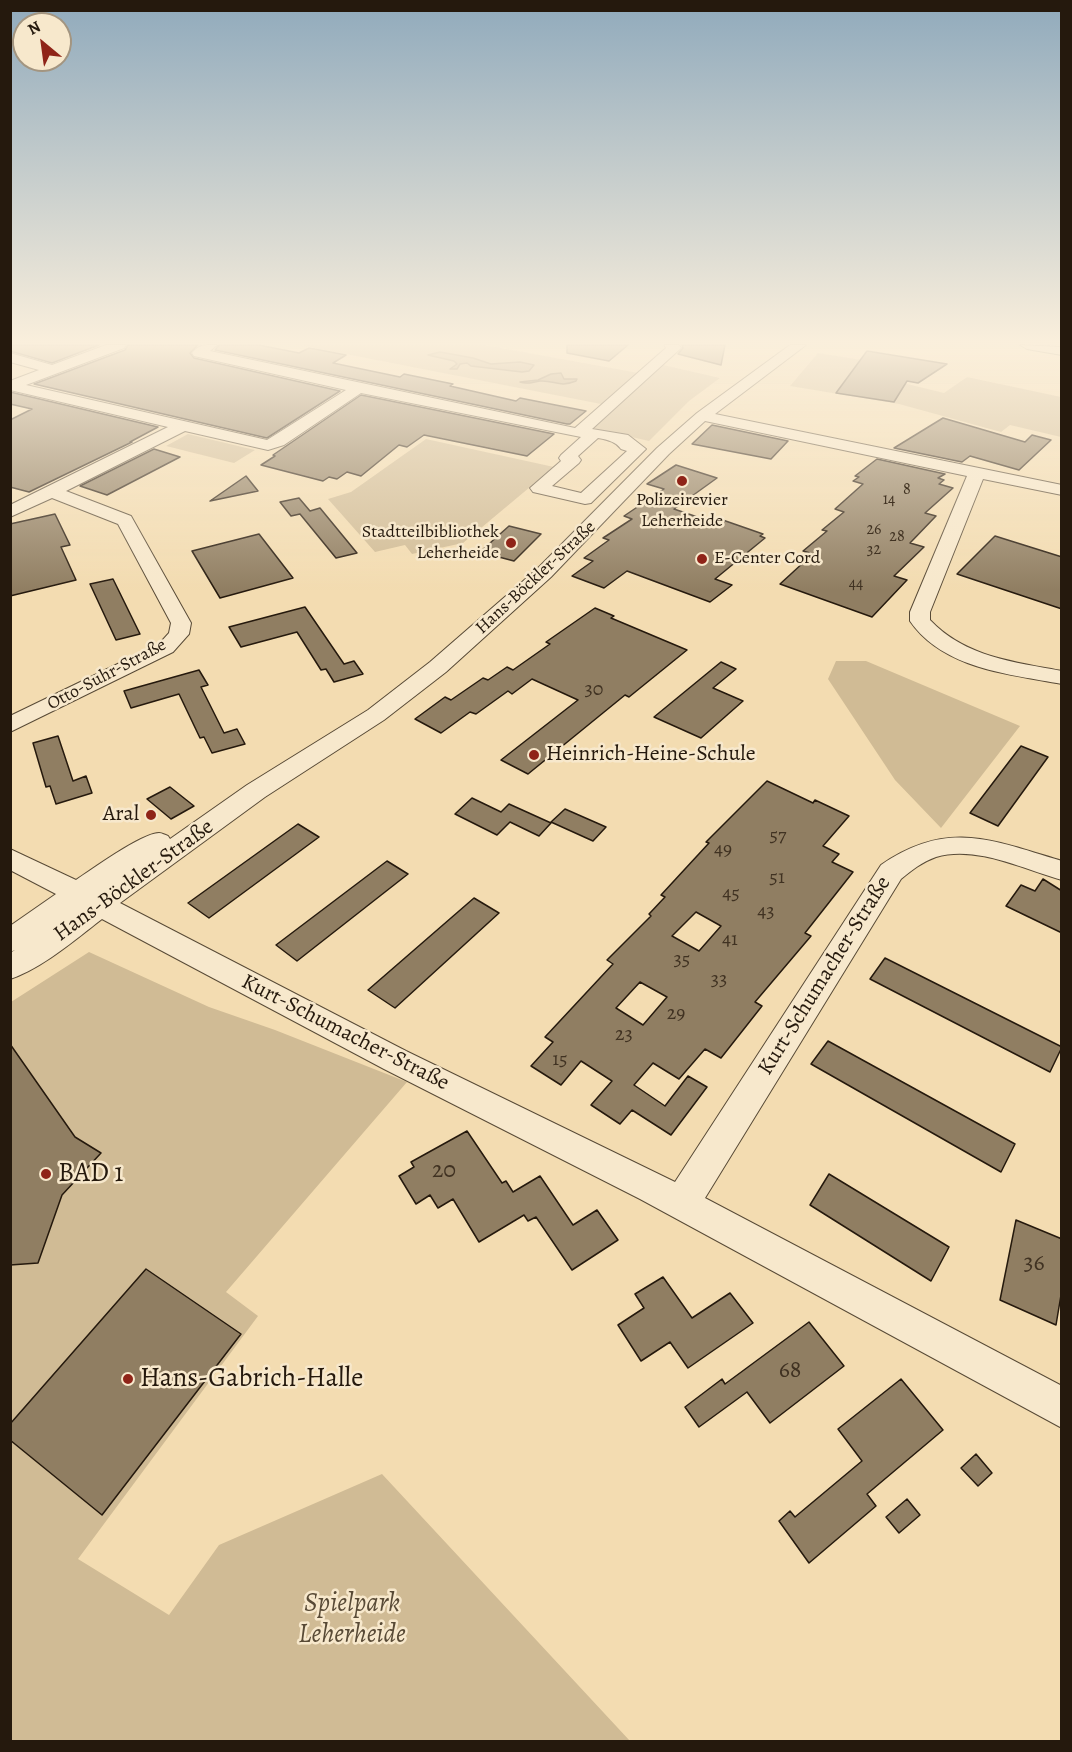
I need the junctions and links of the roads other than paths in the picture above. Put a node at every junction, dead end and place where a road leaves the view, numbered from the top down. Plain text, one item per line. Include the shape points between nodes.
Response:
1 (181, 427) edge
2 (185, 427) edge
3 (301, 427) edge
4 (547, 427) edge
5 (585, 427) edge
6 (690, 427) edge
7 (755, 427) edge
8 (977, 472) junction
9 (1062, 490) edge
10 (551, 491) joint
11 (53, 492) junction
12 (10, 512) edge
13 (1062, 678) edge
14 (10, 726) edge
15 (10, 858) edge
16 (1062, 871) edge
17 (88, 900) junction
18 (10, 941) edge
19 (10, 968) edge
20 (681, 1204) junction
21 (1062, 1408) edge

1 - 11 street
2 - 3 street via 260,445 278,442
4 - 5 street via 578,433
6 - 17 street, Hans-Böckler-Straße via 544,573 447,659 376,714 256,791 120,887
7 - 8 street
8 - 9 street
8 - 13 street via 920,612 920,621 940,643 954,651
10 - 10 street via 539,488 573,460 567,458 595,433 622,438 630,442 627,446 638,449 585,500
11 - 12 street
11 - 14 street, Otto-Suhr-Straße via 126,520 181,623 179,634 166,648
15 - 17 street, Kurt-Schumacher-Straße
16 - 20 street, Kurt-Schumacher-Straße via 959,844 928,849 899,865
17 - 18 street, Hans-Böckler-Straße
17 - 19 street, Hans-Böckler-Straße
17 - 20 street, Kurt-Schumacher-Straße
20 - 21 street, Kurt-Schumacher-Straße

